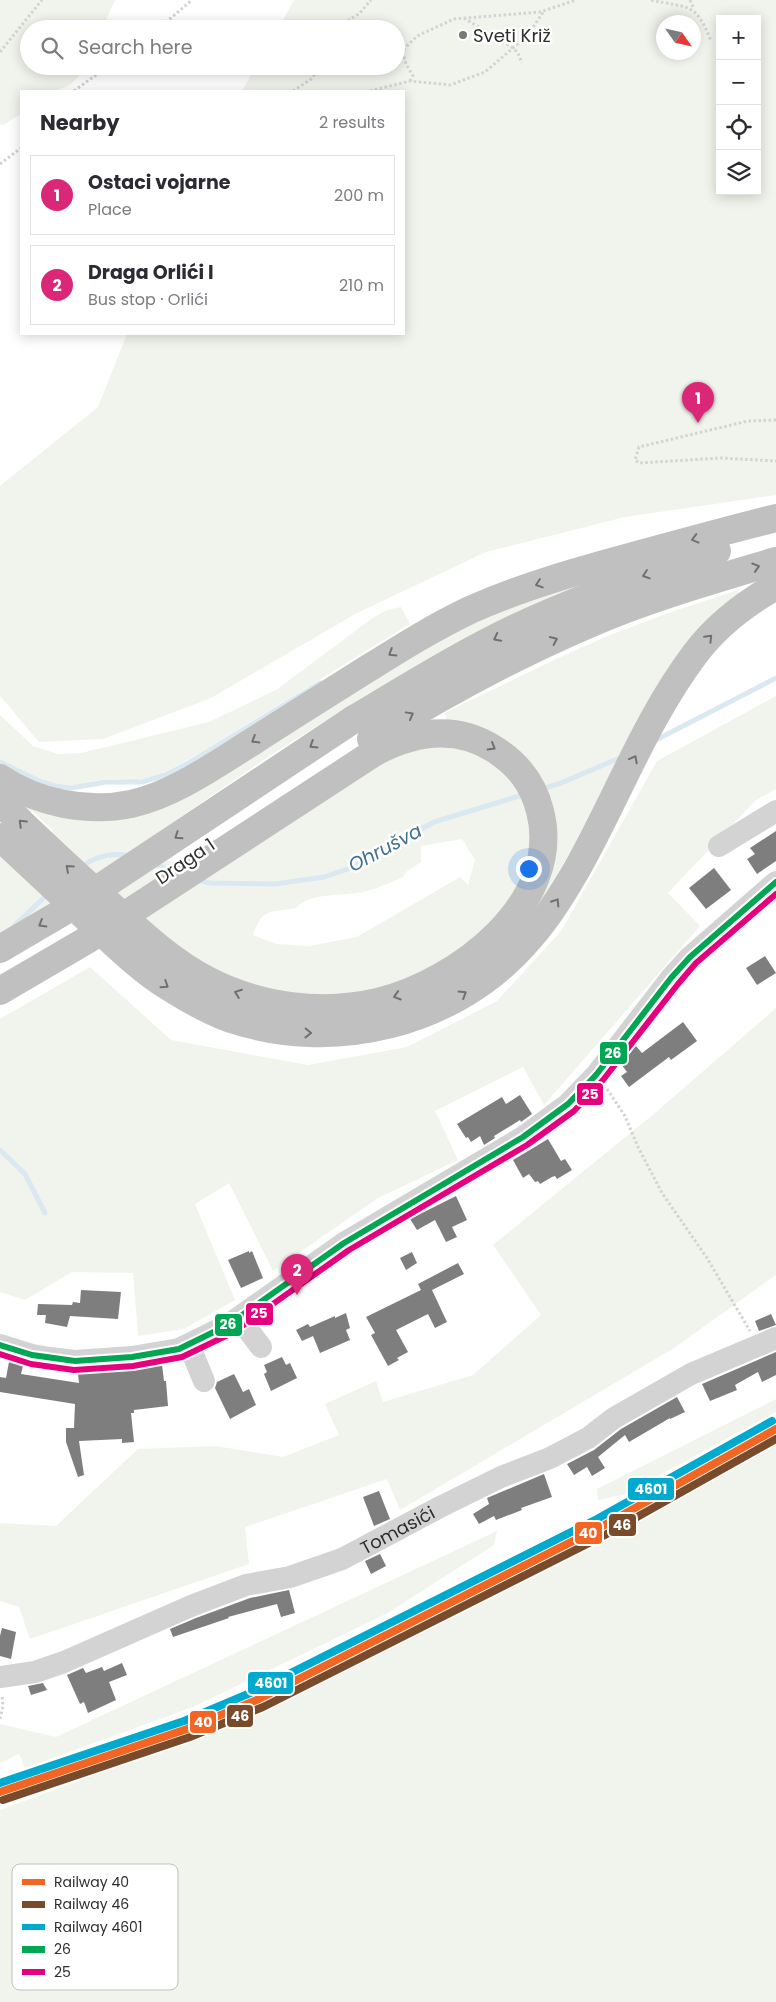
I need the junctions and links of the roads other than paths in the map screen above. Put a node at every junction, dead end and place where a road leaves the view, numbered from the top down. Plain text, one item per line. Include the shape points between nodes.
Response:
1 (776, 518) edge
2 (776, 534) edge
3 (776, 562) edge
4 (776, 586) edge
5 (366, 737) junction
6 (0, 778) edge
7 (0, 802) edge
8 (776, 811) edge
9 (0, 837) edge
10 (719, 846) dead end
11 (34, 853) junction
12 (776, 882) edge
13 (135, 946) junction
14 (0, 949) edge
15 (0, 977) edge
16 (0, 991) edge
17 (239, 1318) junction
18 (767, 1341) edge
19 (0, 1345) edge
20 (189, 1345) junction
21 (261, 1346) dead end
22 (204, 1381) dead end
23 (1, 1685) edge

1 -> 6 highway via 602,564 471,610 394,652 163,794 131,804 78,806 43,799
2 -> 5 highway via 641,576 534,620 457,658
5 -> 3 highway via 590,624 708,582
13 -> 4 highway via 164,984 195,1003 226,1017 294,1033 331,1034 366,1030 400,1022 463,995 528,941 557,902 696,652 743,608
5 -> 13 highway via 393,743 433,732 446,732 475,739 503,754 526,777 543,821 542,857 530,888 507,924 480,950 442,977 411,992 377,1002 310,1008 242,995
5 -> 14 highway, Draga 1, bridge
5 - 15 highway, Draga 1 via 105,915
5 - 16 highway, bridge via 87,940
11 -> 7 highway
8 - 10 street
9 - 11 highway
11 - 13 highway, bridge
12 - 17 street via 677,971 596,1075 568,1104 545,1122 344,1243
17 - 20 street
17 - 21 street
18 - 23 street, Tomasići via 691,1374 614,1418 588,1438 484,1486 342,1559 290,1577 246,1585 64,1662
19 - 20 street via 32,1355 75,1361 158,1354
20 - 22 street

